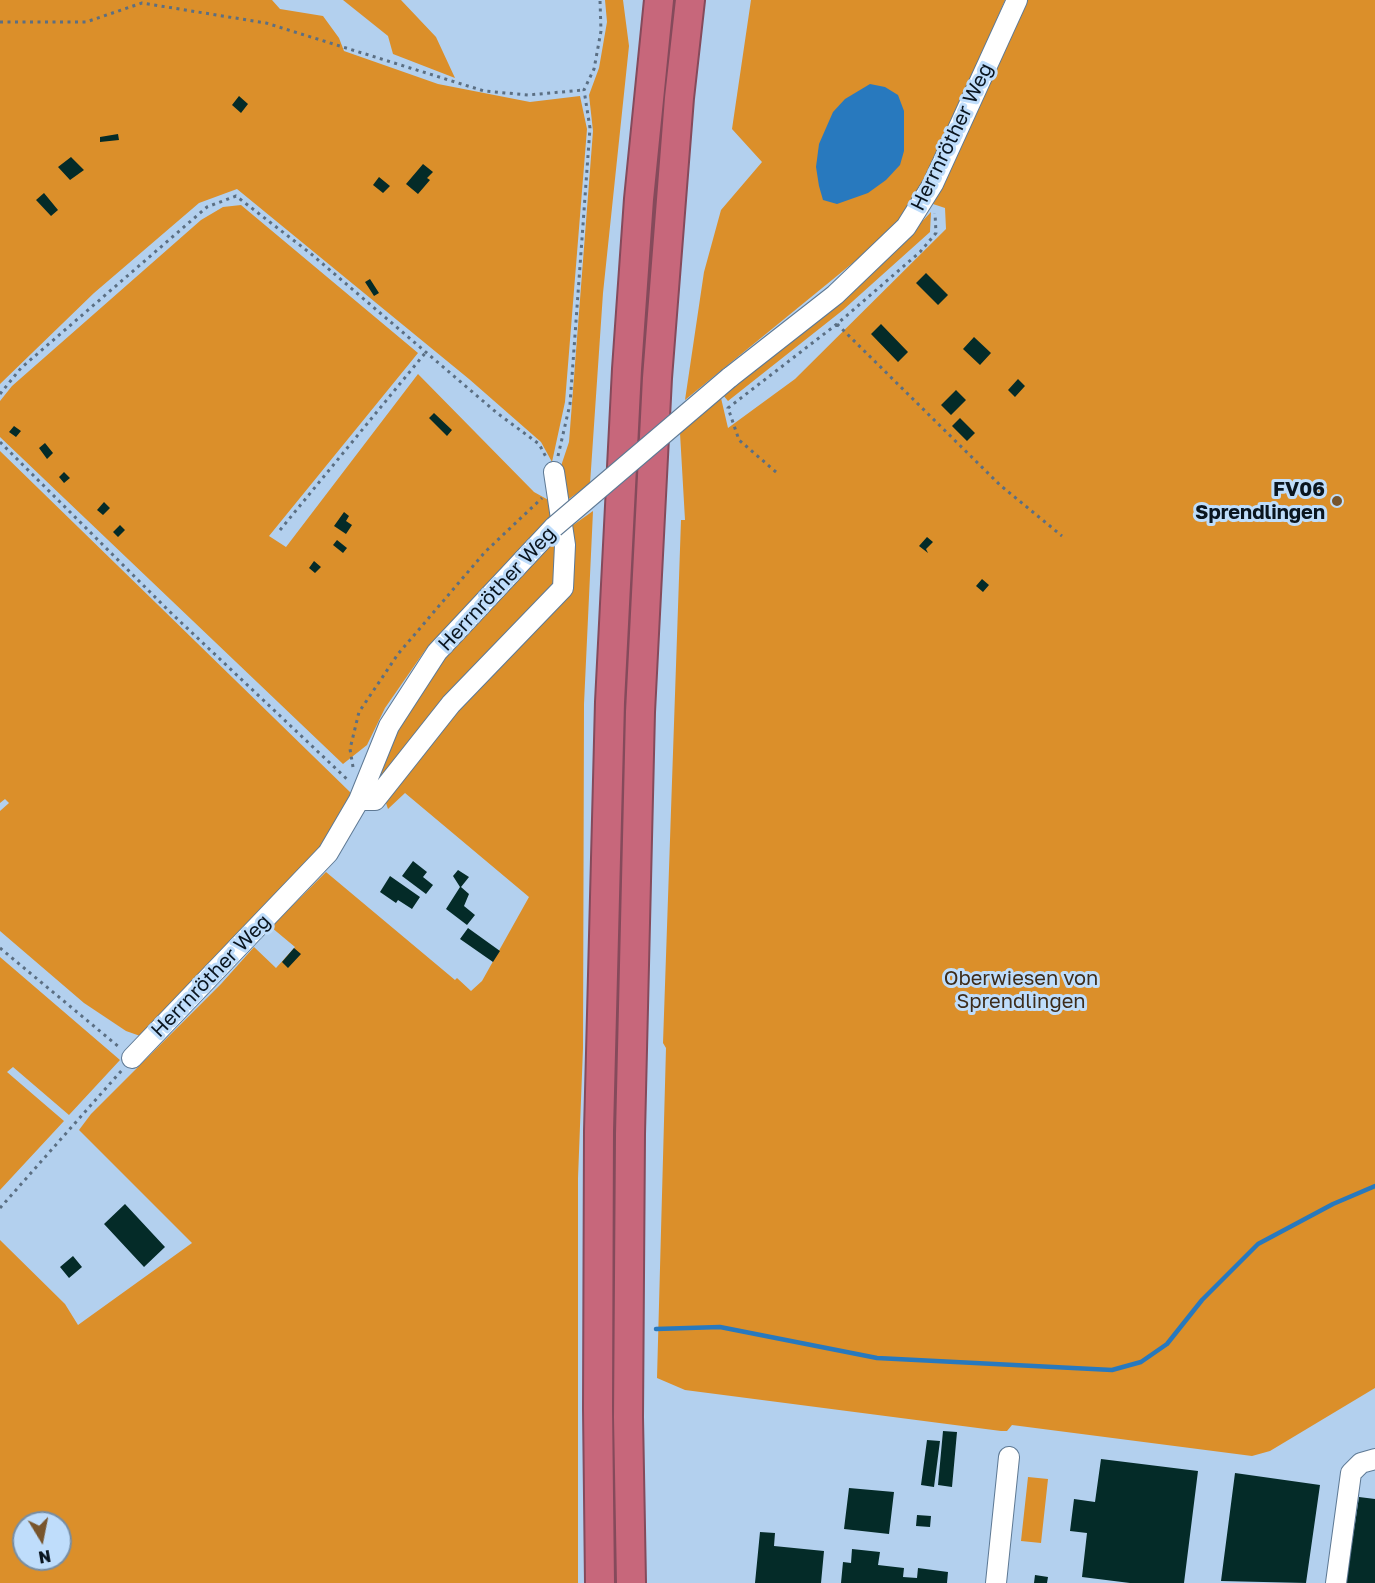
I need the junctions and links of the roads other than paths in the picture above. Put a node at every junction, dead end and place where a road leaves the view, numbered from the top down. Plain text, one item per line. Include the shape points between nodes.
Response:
1 (659, 0) edge
2 (690, 0) edge
3 (1017, 0) edge
4 (554, 472) road end
5 (359, 800) junction
6 (132, 1058) road end
7 (1009, 1457) dead end
8 (1375, 1458) edge
9 (600, 1583) edge
10 (631, 1583) edge
11 (996, 1583) edge
12 (1336, 1583) edge

1 - 9 highway via 627,369 610,702 599,1143
2 - 10 highway via 657,378 640,712 630,1134
3 - 5 street, Herrnröther Weg, bridge via 933,184 906,227 836,295 729,378 554,527 437,652 388,726
4 - 5 street via 565,545 563,588 451,704 375,800
5 - 6 street, Herrnröther Weg via 328,853
7 - 11 street
8 - 12 street via 1361,1463 1351,1473

